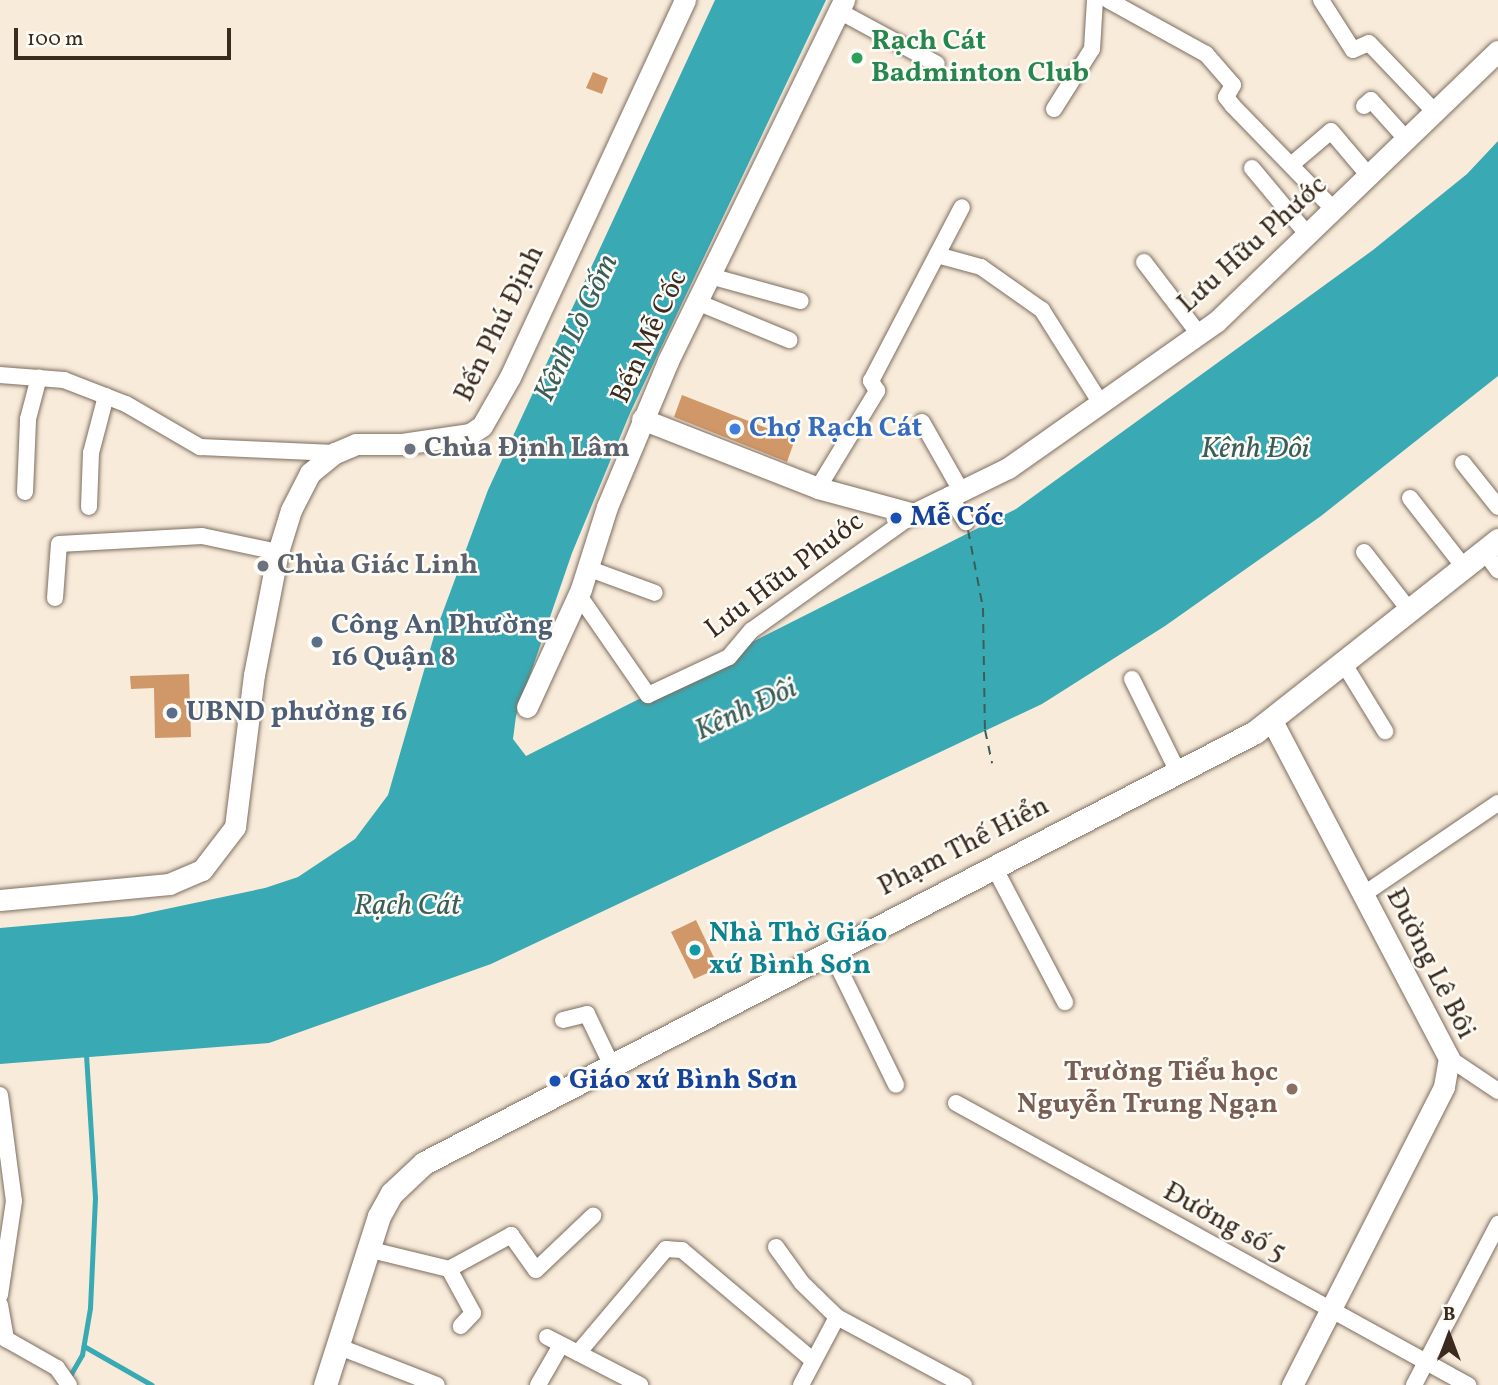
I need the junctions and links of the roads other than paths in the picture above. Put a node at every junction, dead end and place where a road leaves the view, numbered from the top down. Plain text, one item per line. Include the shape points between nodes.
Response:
1 (685, 0) edge
2 (1095, 0) edge
3 (1108, 0) edge
4 (1321, 0) edge
5 (841, 6) edge
6 (1498, 51) edge
7 (937, 64) dead end
8 (1364, 106) dead end
9 (1054, 109) dead end
10 (1436, 113) junction
11 (1408, 141) junction
12 (1291, 165) junction
13 (1252, 168) dead end
14 (1370, 177) junction
15 (962, 207) dead end
16 (1334, 209) junction
17 (1307, 234) junction
18 (937, 254) junction
19 (1144, 262) dead end
20 (710, 276) junction
21 (801, 301) dead end
22 (697, 302) junction
23 (1199, 333) junction
24 (789, 340) dead end
25 (0, 374) edge
26 (39, 377) junction
27 (106, 396) junction
28 (1100, 402) junction
29 (642, 419) junction
30 (922, 422) dead end
31 (335, 453) junction
32 (1463, 463) dead end
33 (818, 488) junction
34 (24, 492) dead end
35 (955, 492) junction
36 (1410, 498) dead end
37 (89, 507) dead end
38 (1498, 507) edge
39 (914, 514) junction
40 (966, 522) dead end
41 (1491, 546) edge
42 (278, 552) junction
43 (1364, 552) dead end
44 (1464, 567) junction
45 (587, 568) junction
46 (1498, 570) edge
47 (655, 593) dead end
48 (578, 594) junction
49 (55, 598) dead end
50 (1410, 611) junction
51 (1344, 664) junction
52 (1132, 679) dead end
53 (527, 707) dead end
54 (1272, 721) junction
55 (1385, 731) dead end
56 (1178, 772) junction
57 (1498, 803) edge
58 (993, 865) junction
59 (1364, 894) junction
60 (0, 900) edge
61 (830, 950) junction
62 (1065, 1002) dead end
63 (563, 1020) dead end
64 (1448, 1058) junction
65 (612, 1066) junction
66 (896, 1084) dead end
67 (1498, 1091) edge
68 (0, 1095) edge
69 (956, 1103) dead end
70 (593, 1216) dead end
71 (1498, 1224) edge
72 (776, 1247) dead end
73 (367, 1249) junction
74 (450, 1269) junction
75 (0, 1295) edge
76 (0, 1305) edge
77 (1329, 1312) junction
78 (837, 1317) junction
79 (461, 1326) dead end
80 (337, 1346) junction
81 (578, 1353) junction
82 (814, 1361) junction
83 (1426, 1363) junction
84 (69, 1385) edge
85 (325, 1385) edge
86 (437, 1385) edge
87 (538, 1385) edge
88 (640, 1385) edge
89 (801, 1385) edge
90 (964, 1385) edge
91 (1292, 1385) edge
92 (1414, 1385) edge
93 (1468, 1385) edge

1 - 31 street, Bến Phú Định via 510,377 482,426 470,435 402,444 356,444
2 - 9 street via 1092,49
3 - 12 street via 1206,54 1233,85 1226,97
4 - 10 street via 1353,50 1369,43
5 - 7 street
5 - 20 street, Bến Mễ Cốc
6 - 10 street, Lưu Hữu Phước
8 - 11 street via 1371,100
10 - 11 street, Lưu Hữu Phước
11 - 14 street, Lưu Hữu Phước
12 - 14 street via 1331,131
12 - 16 street
13 - 17 street
14 - 16 street, Lưu Hữu Phước
15 - 18 street
16 - 17 street, Lưu Hữu Phước
17 - 23 street, Lưu Hữu Phước
18 - 28 street via 981,267 1042,310
18 - 33 street via 871,381 877,391
19 - 23 street
20 - 21 street
20 - 22 street, Bến Mễ Cốc
22 - 24 street
22 - 29 street, Bến Mễ Cốc
23 - 28 street, Lưu Hữu Phước
25 - 26 street
26 - 27 street via 64,380
26 - 34 street via 28,419
27 - 31 street via 200,447
27 - 37 street via 91,453
28 - 35 street, Lưu Hữu Phước via 1008,468
29 - 33 street, Lưu Hữu Phước
29 - 45 street, Bến Mễ Cốc
30 - 35 street
31 - 42 street, Bến Phú Định via 310,473 291,510
32 - 38 street
33 - 39 street, Lưu Hữu Phước
35 - 39 street, Lưu Hữu Phước
35 - 40 street
36 - 44 street
39 - 48 street, Lưu Hữu Phước via 752,630 729,657 648,695
41 - 44 main road, Phạm Thế Hiển
41 - 46 street
42 - 49 street via 202,536 59,544
42 - 60 street, Bến Phú Định via 254,675 235,827 202,870 169,884
43 - 50 street
44 - 50 main road, Phạm Thế Hiển
45 - 47 street
45 - 48 street, Bến Mễ Cốc
48 - 53 street, Bến Mễ Cốc
50 - 51 main road, Phạm Thế Hiển
51 - 54 main road, Phạm Thế Hiển
51 - 55 street
52 - 56 street
54 - 56 main road, Phạm Thế Hiển
54 - 59 street, Đường Lê Bôi
56 - 58 main road, Phạm Thế Hiển
57 - 59 street
58 - 61 main road, Phạm Thế Hiển
58 - 62 street
59 - 64 street, Đường Lê Bôi
61 - 65 main road, Phạm Thế Hiển
61 - 66 street
63 - 65 street via 587,1014
64 - 67 street
64 - 77 street, Đường Lê Bôi via 1444,1087
65 - 73 main road, Phạm Thế Hiển via 424,1163 392,1193
68 - 75 street via 14,1201
69 - 77 street, Đường số 5
70 - 74 street via 536,1270 511,1235
71 - 83 street
72 - 78 street via 802,1283
73 - 74 street
73 - 80 main road, Phạm Thế Hiển
74 - 79 street via 473,1313
76 - 84 street via 6,1339 57,1368
77 - 83 street, Đường số 5
77 - 91 street, Đường Lê Bôi
78 - 82 street
78 - 90 street
80 - 85 main road, Phạm Thế Hiển
80 - 86 street
81 - 82 street via 666,1249 682,1250
81 - 87 street via 554,1341
81 - 88 street
82 - 89 street
83 - 92 street
83 - 93 street, Đường số 5

